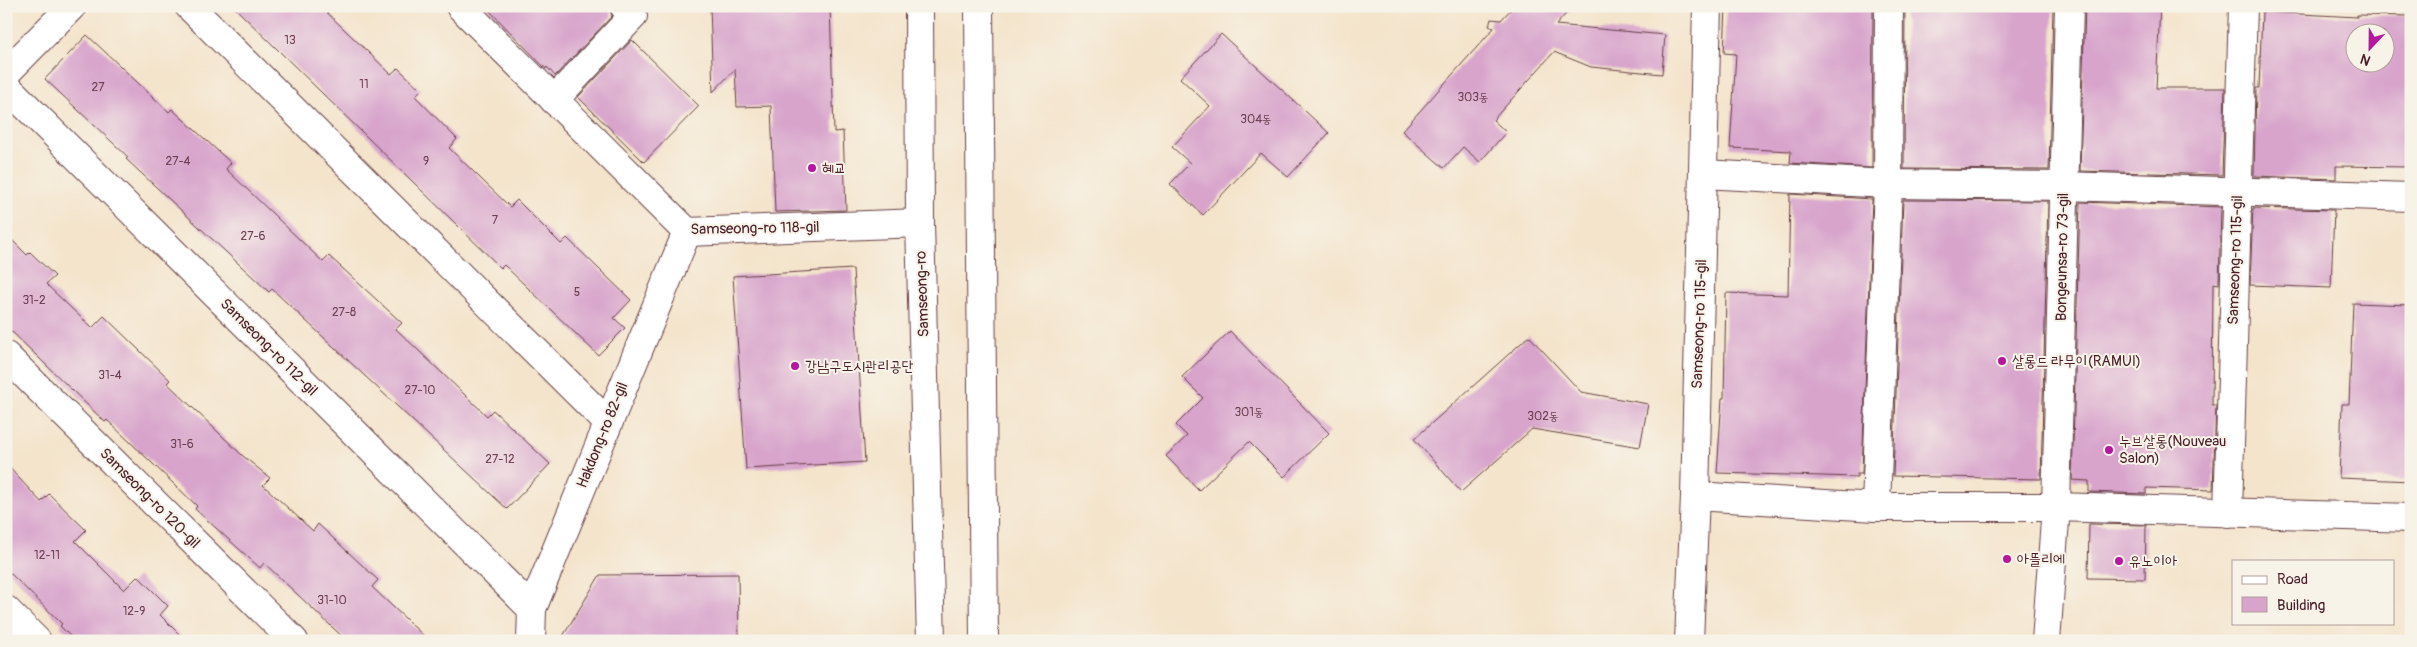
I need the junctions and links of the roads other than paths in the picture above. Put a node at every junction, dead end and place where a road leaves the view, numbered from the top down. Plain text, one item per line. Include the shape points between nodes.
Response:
1 (72, 6) edge
2 (189, 6) edge
3 (460, 6) edge
4 (624, 6) edge
5 (919, 6) edge
6 (979, 6) edge
7 (1707, 6) edge
8 (1889, 6) edge
9 (2069, 6) edge
10 (2243, 6) edge
11 (6, 73) edge
12 (6, 86) edge
13 (554, 100) junction
14 (1703, 174) junction
15 (1888, 184) junction
16 (2063, 186) junction
17 (2237, 192) junction
18 (2411, 197) edge
19 (920, 222) junction
20 (687, 232) junction
21 (6, 356) edge
22 (606, 422) junction
23 (1695, 496) junction
24 (1876, 507) junction
25 (2056, 507) junction
26 (2228, 513) junction
27 (2411, 518) edge
28 (532, 608) junction
29 (294, 641) edge
30 (532, 641) edge
31 (931, 641) edge
32 (984, 641) edge
33 (1688, 641) edge
34 (2046, 641) edge

1 - 11 street
2 - 22 street
3 - 13 street, Samseong-ro 118-gil
4 - 13 street via 633,16
5 - 19 street, Samseong-ro
6 - 32 street
7 - 14 street, Samseong-ro 115-gil
8 - 15 street
9 - 16 street, Bongeunsa-ro 73-gil
10 - 17 street, Samseong-ro 115-gil
12 - 28 street, Samseong-ro 112-gil
13 - 20 street, Samseong-ro 118-gil
14 - 15 street
14 - 23 street, Samseong-ro 115-gil
15 - 16 street
15 - 24 street
16 - 17 street
16 - 25 street, Bongeunsa-ro 73-gil
17 - 18 street
17 - 26 street, Samseong-ro 115-gil
19 - 20 street, Samseong-ro 118-gil
19 - 31 street, Samseong-ro
20 - 22 street, Hakdong-ro 82-gil
21 - 29 street, Samseong-ro 120-gil
22 - 28 street, Hakdong-ro 82-gil
23 - 24 street
23 - 33 street, Samseong-ro 115-gil
24 - 25 street
25 - 26 street
25 - 34 street, Bongeunsa-ro 73-gil
26 - 27 street
28 - 30 street, Hakdong-ro 82-gil

